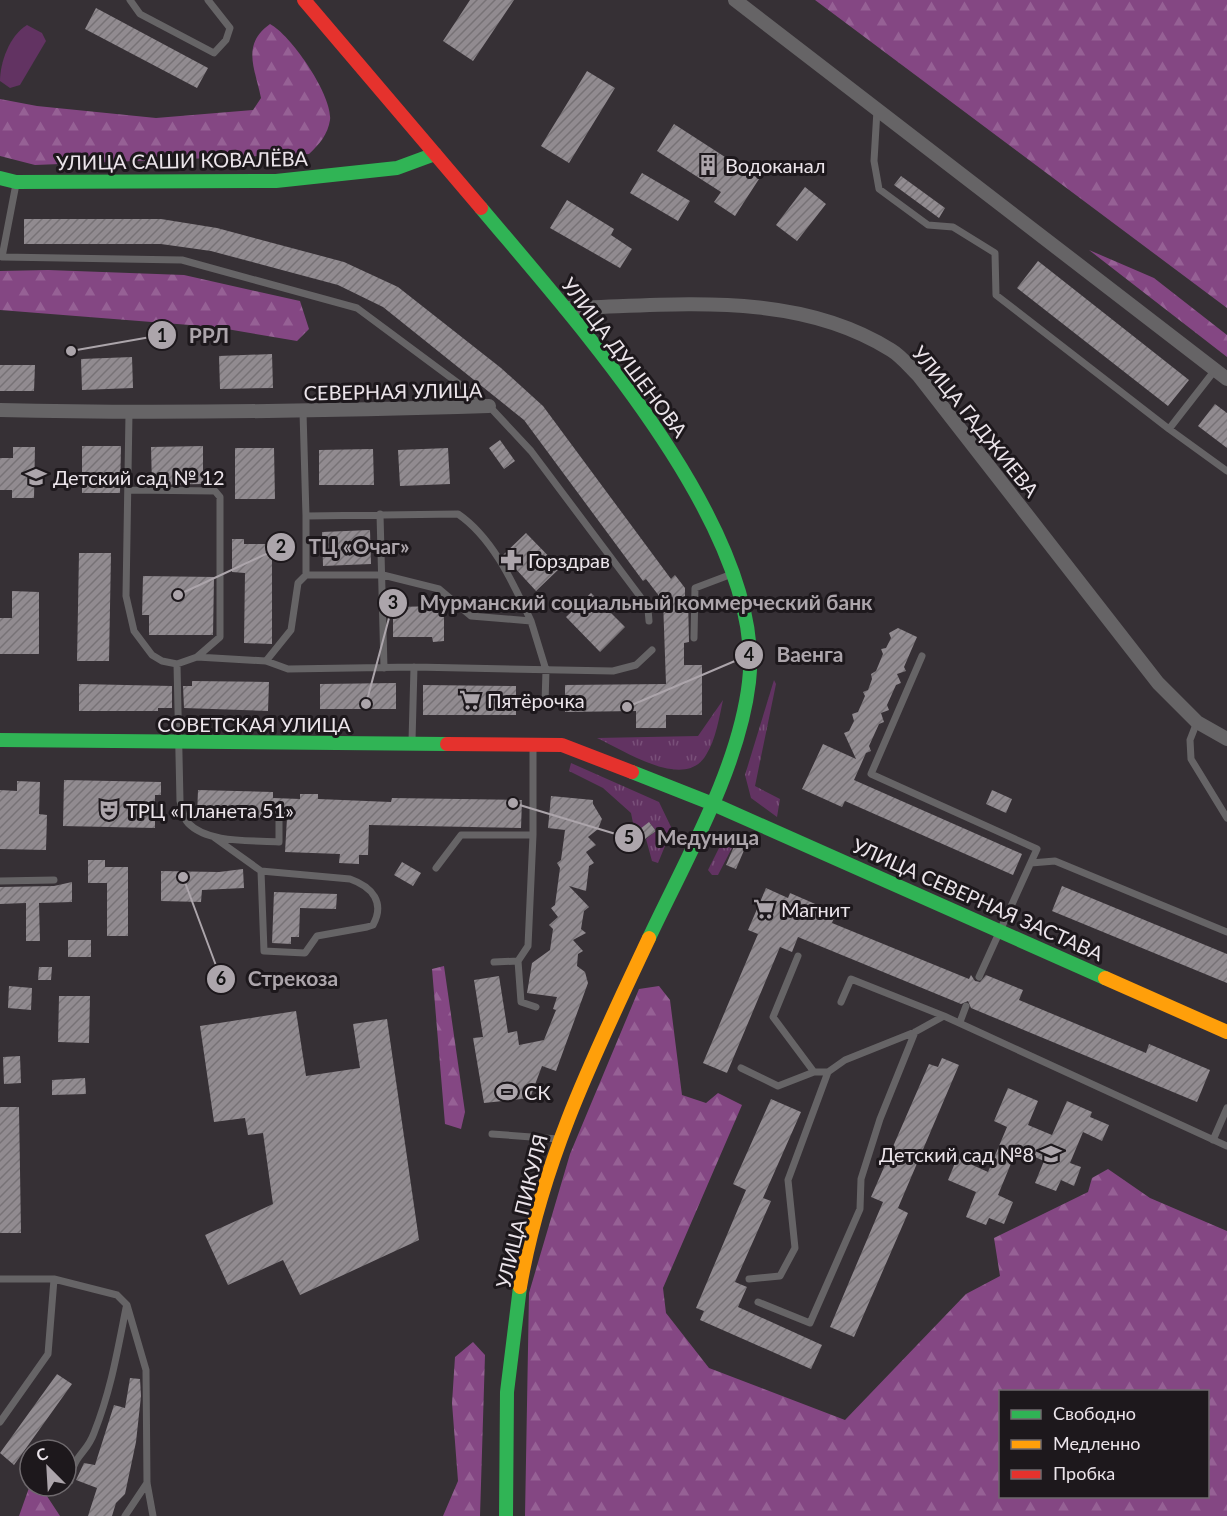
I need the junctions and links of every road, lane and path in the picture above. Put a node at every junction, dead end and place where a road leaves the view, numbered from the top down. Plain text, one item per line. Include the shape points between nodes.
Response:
1 (130, 0) edge
2 (208, 0) edge
3 (304, 0) edge
4 (735, 0) edge
5 (877, 110) junction
6 (435, 154) junction
7 (0, 178) edge
8 (16, 182) junction
9 (1, 257) edge
10 (565, 308) junction
11 (1215, 370) junction
12 (1227, 379) edge
13 (489, 406) junction
14 (0, 410) edge
15 (303, 412) junction
16 (129, 413) junction
17 (1169, 429) junction
18 (1227, 471) edge
19 (129, 490) junction
20 (380, 514) junction
21 (306, 516) junction
22 (734, 574) junction
23 (306, 575) junction
24 (383, 575) junction
25 (531, 621) junction
26 (649, 621) dead end
27 (694, 638) dead end
28 (652, 650) dead end
29 (922, 656) dead end
30 (197, 657) junction
31 (266, 661) junction
32 (177, 664) junction
33 (414, 667) junction
34 (384, 668) junction
35 (546, 670) junction
36 (545, 703) dead end
37 (1197, 722) junction
38 (1227, 739) edge
39 (0, 740) edge
40 (179, 742) junction
41 (412, 744) junction
42 (532, 745) junction
43 (713, 804) junction
44 (279, 816) dead end
45 (1227, 818) edge
46 (533, 835) junction
47 (215, 838) junction
48 (1031, 863) junction
49 (436, 867) dead end
50 (261, 871) junction
51 (54, 880) dead end
52 (0, 881) edge
53 (1001, 930) junction
54 (1227, 932) edge
55 (798, 956) dead end
56 (518, 961) junction
57 (494, 962) dead end
58 (978, 977) dead end
59 (842, 1002) dead end
60 (966, 1006) dead end
61 (536, 1007) dead end
62 (944, 1016) junction
63 (960, 1022) junction
64 (915, 1032) junction
65 (1227, 1032) edge
66 (741, 1068) dead end
67 (814, 1072) junction
68 (828, 1072) junction
69 (1227, 1108) edge
70 (492, 1134) dead end
71 (558, 1139) junction
72 (1213, 1140) junction
73 (1227, 1146) edge
74 (0, 1279) edge
75 (54, 1279) junction
76 (749, 1279) dead end
77 (758, 1302) dead end
78 (126, 1305) junction
79 (0, 1422) edge
80 (78, 1456) edge
81 (147, 1483) junction
82 (125, 1516) edge
83 (153, 1516) edge
84 (506, 1516) edge

1 - 2 lane via 140,14 214,53 226,40 230,28
3 - 6 street, УЛИЦА ДУШЕНОВА
4 - 5 street
5 - 11 street
5 - 17 lane via 874,161 879,189 928,225 953,227 995,253 996,295
6 - 8 street, УЛИЦА САШИ КОВАЛЁВА via 397,168 276,181
6 - 10 street, УЛИЦА ДУШЕНОВА
7 - 8 street, УЛИЦА САШИ КОВАЛЁВА
8 - 9 lane
9 - 13 lane via 182,260 357,308
10 - 22 street, УЛИЦА ДУШЕНОВА via 670,448
10 - 37 street, УЛИЦА ГАДЖИЕВА via 730,305 806,313 858,332 892,351 918,375 1158,683
11 - 12 street
11 - 17 lane
13 - 15 street, СЕВЕРНАЯ УЛИЦА
13 - 26 lane, СЕВЕРНАЯ УЛИЦА via 531,451 639,595 648,609
14 - 16 street, СЕВЕРНАЯ УЛИЦА
15 - 16 street, СЕВЕРНАЯ УЛИЦА
15 - 21 lane
16 - 19 lane
17 - 18 lane
19 - 30 lane via 215,491 220,497 220,637
19 - 32 lane via 126,596 134,632 152,655
20 - 21 lane
20 - 24 lane
20 - 25 lane via 458,514 474,525 508,575
21 - 23 lane
22 - 27 lane via 695,588
22 - 43 street, УЛИЦА ДУШЕНОВА via 750,633 752,665 747,703 731,761
23 - 24 lane
23 - 31 lane via 298,583 291,630
24 - 25 lane via 439,590 471,616
24 - 34 lane
25 - 35 lane
28 - 35 lane via 636,665 613,671
29 - 48 lane via 871,774 1037,849
30 - 31 lane
30 - 32 lane
31 - 34 lane via 288,669
32 - 40 lane
33 - 34 lane
33 - 35 lane
33 - 41 lane
35 - 36 lane
37 - 38 street, УЛИЦА ГАДЖИЕВА
37 - 45 lane via 1190,740 1191,759
39 - 40 street, СОВЕТСКАЯ УЛИЦА
40 - 41 street, СОВЕТСКАЯ УЛИЦА
40 - 47 lane via 183,813 188,823
41 - 42 street, СОВЕТСКАЯ УЛИЦА
42 - 43 street, СОВЕТСКАЯ УЛИЦА via 562,746
42 - 46 lane
43 - 53 street, УЛИЦА СЕВЕРНАЯ ЗАСТАВА
43 - 71 street, УЛИЦА ПИКУЛЯ via 642,948
44 - 47 lane via 279,842
46 - 49 lane via 461,835
46 - 56 lane via 528,946
47 - 50 lane
48 - 53 lane
48 - 54 lane via 1055,861
50 - 50 lane via 362,883 379,904 379,914 374,925 317,936 305,953 264,951
51 - 52 lane
53 - 58 lane
53 - 65 street, УЛИЦА СЕВЕРНАЯ ЗАСТАВА
55 - 67 lane via 773,1017
56 - 57 lane
56 - 61 lane via 521,1002
59 - 62 lane via 851,979
60 - 63 lane
62 - 63 lane
62 - 64 lane
63 - 72 lane
64 - 68 lane via 845,1060
64 - 77 lane via 861,1179 860,1209 810,1323
66 - 67 lane via 778,1086
67 - 68 lane
68 - 76 lane via 788,1180 795,1248 780,1276
69 - 72 lane
70 - 71 lane
71 - 84 street, УЛИЦА ПИКУЛЯ via 520,1288 507,1392
72 - 73 lane
74 - 75 lane
75 - 78 lane via 117,1295
75 - 79 lane via 48,1354
78 - 80 lane via 111,1389 90,1445
78 - 81 lane via 146,1370
81 - 82 lane
81 - 83 lane

